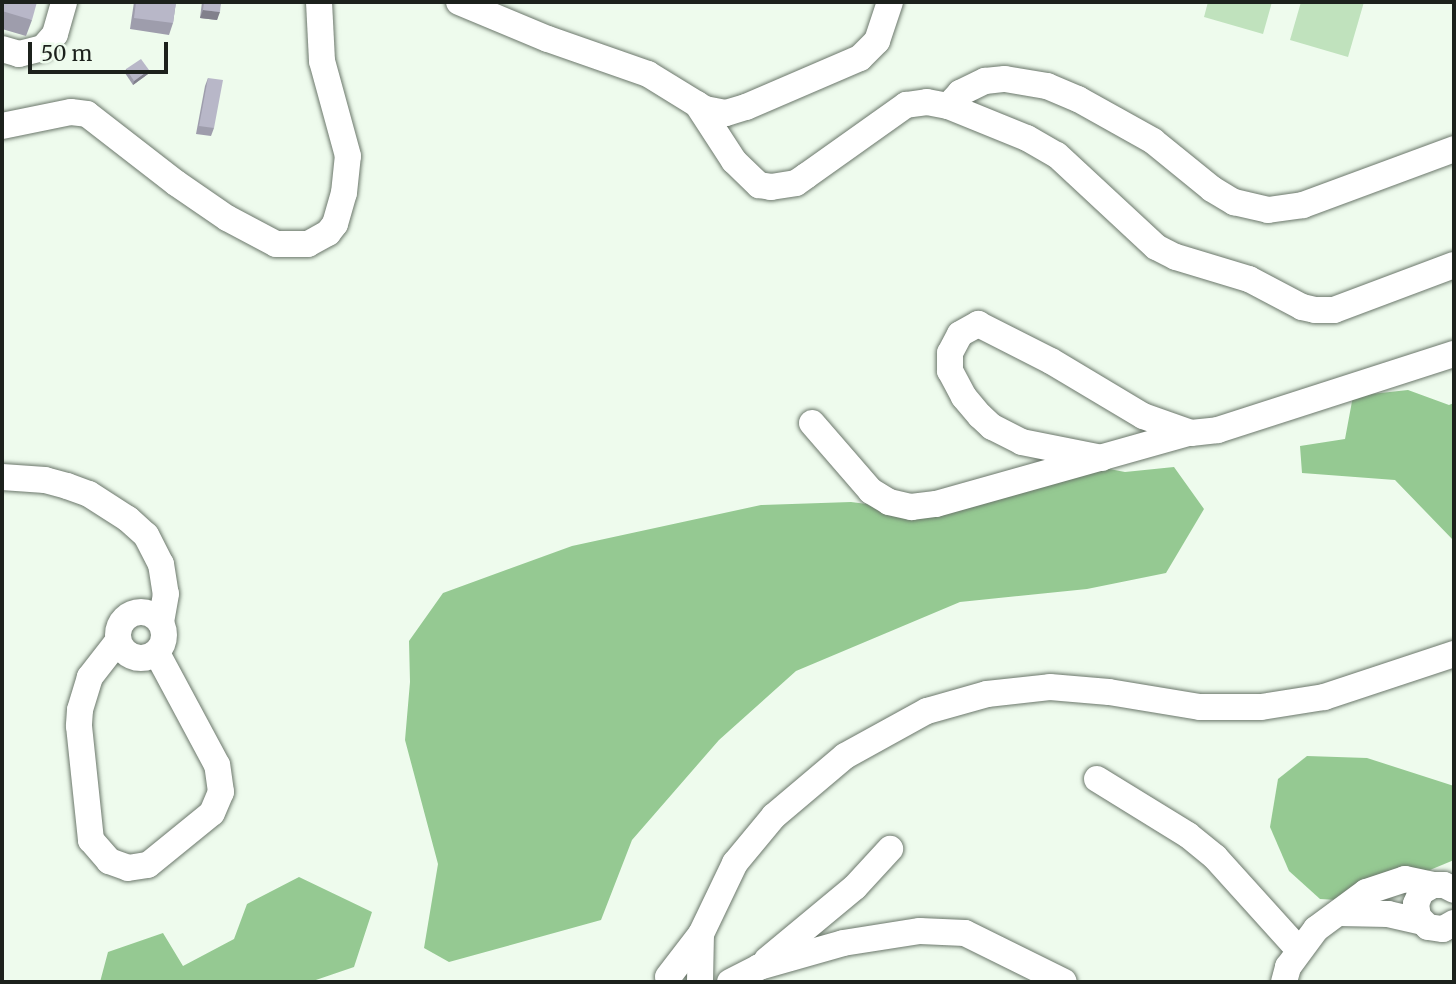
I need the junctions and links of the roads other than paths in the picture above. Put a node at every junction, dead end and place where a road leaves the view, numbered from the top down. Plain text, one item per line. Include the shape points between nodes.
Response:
1 (64, 2) edge
2 (319, 2) edge
3 (459, 2) edge
4 (890, 2) edge
5 (2, 50) edge
6 (697, 104) junction
7 (947, 106) junction
8 (2, 126) edge
9 (1453, 150) edge
10 (1454, 265) edge
11 (1454, 354) edge
12 (813, 423) dead end
13 (1191, 433) junction
14 (1102, 458) junction
15 (2, 477) edge
16 (161, 623) junction
17 (118, 640) junction
18 (157, 653) junction
19 (1454, 654) edge
20 (1097, 779) dead end
21 (890, 849) dead end
22 (1448, 886) edge
23 (1339, 913) junction
24 (1422, 922) junction
25 (1454, 923) edge
26 (701, 934) junction
27 (1299, 950) junction
28 (759, 967) junction
29 (666, 980) edge
30 (701, 982) edge
31 (730, 982) edge
32 (1064, 982) edge
33 (1284, 982) edge

1 - 5 street via 55,34 43,48 27,54
2 - 8 street via 322,61 348,156 335,224 308,244 276,244 227,218 87,114 71,112
3 - 6 street via 548,40 648,74
4 - 6 street via 877,41 860,58 736,111 715,112
6 - 7 street via 734,161 759,185 771,187 796,183 906,105 927,102
7 - 9 street via 960,93 985,81 1005,79 1047,86 1153,141 1234,202 1268,210 1303,205
7 - 10 street via 1057,155 1156,247 1249,279 1302,307 1334,310
11 - 13 street via 1217,430
12 - 14 street via 871,491 888,502 911,507
13 - 14 street
13 - 14 street via 1143,416 978,324 960,334 950,353 950,371 979,416 1022,442
15 - 16 street via 67,486 110,505 137,527 161,564 166,594
16 - 17 street via 148,613 132,614 120,625
16 - 18 street via 164,639
17 - 18 street via 134,658
17 - 18 street via 90,677 79,726 92,840 109,862 128,868 148,865 212,813 221,792 217,765
19 - 26 street via 1324,697 1262,707 1200,707 1050,687 987,694 927,710 845,755 789,802 735,863
20 - 27 street via 1215,857
21 - 28 street via 855,887
22 - 23 street via 1392,881 1366,892
22 - 24 street via 1421,892 1416,904
23 - 24 street via 1388,914
23 - 27 street via 1316,929
24 - 25 street via 1435,929
26 - 29 street
26 - 30 street
27 - 33 street
28 - 31 street
28 - 32 street via 886,934 965,933
29 - 30 street via 685,972

